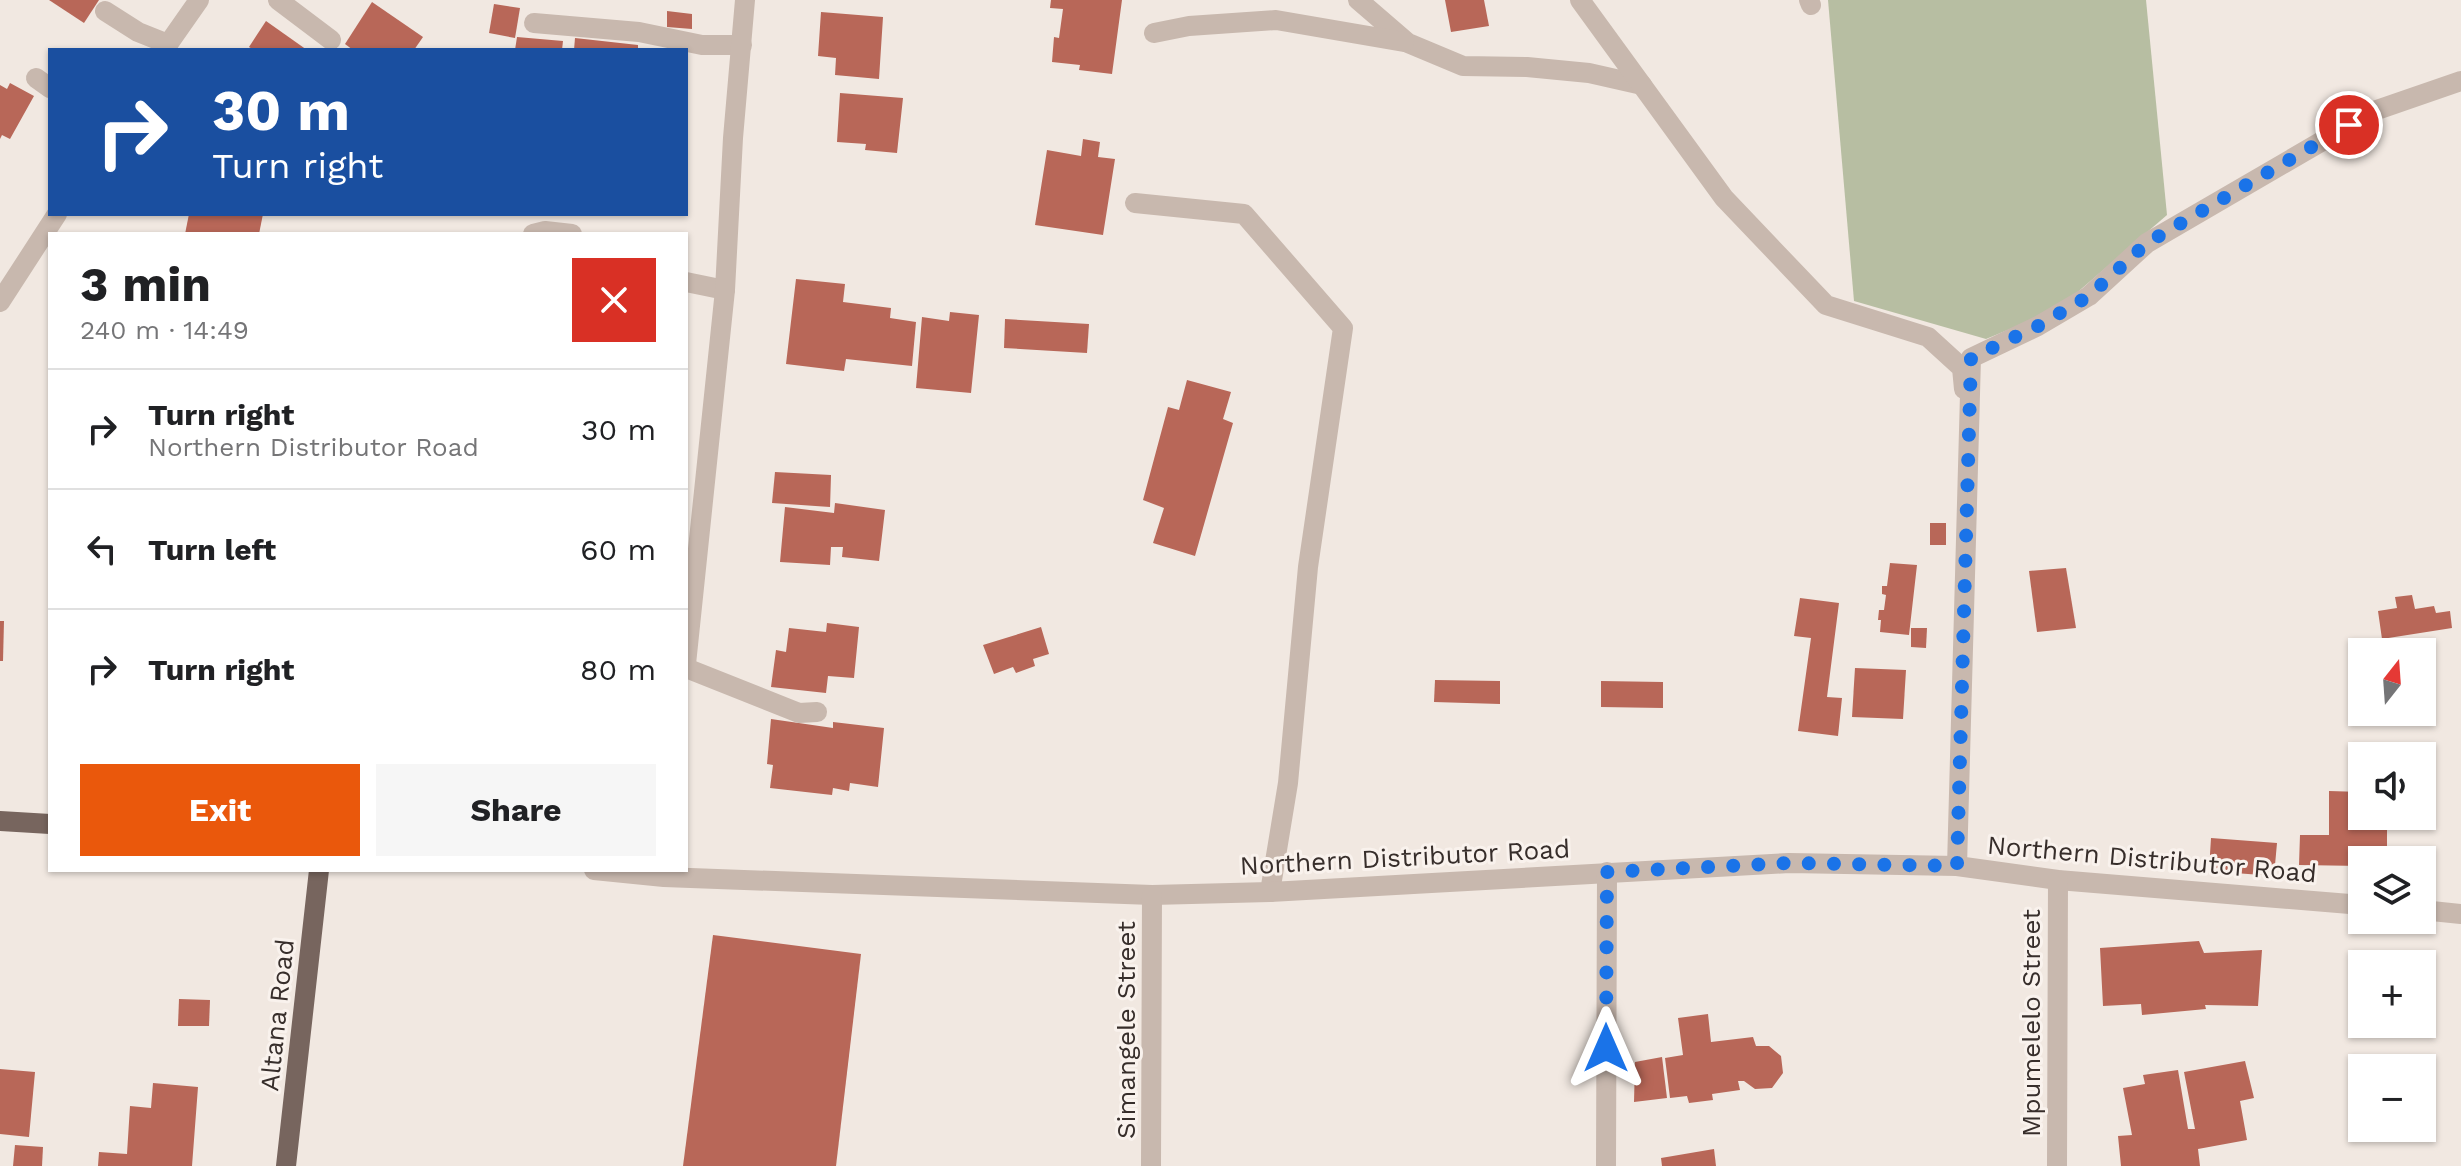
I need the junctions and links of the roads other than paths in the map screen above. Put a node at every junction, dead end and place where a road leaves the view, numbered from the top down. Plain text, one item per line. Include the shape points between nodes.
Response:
1 (199, 0) edge
2 (278, 0) edge
3 (745, 0) edge
4 (1358, 0) edge
5 (1580, 0) edge
6 (105, 11) dead end
7 (534, 23) dead end
8 (1154, 33) dead end
9 (331, 40) dead end
10 (1408, 43) junction
11 (742, 45) junction
12 (166, 47) edge
13 (2461, 81) edge
14 (1642, 85) junction
15 (1135, 203) dead end
16 (56, 216) edge
17 (688, 282) edge
18 (725, 290) junction
19 (0, 302) edge
20 (1968, 432) junction
21 (689, 608) edge
22 (688, 667) edge
23 (817, 712) dead end
24 (0, 821) edge
25 (48, 824) edge
26 (1957, 866) junction
27 (319, 872) edge
28 (641, 872) edge
29 (1607, 872) junction
30 (664, 873) edge
31 (2058, 880) junction
32 (1270, 892) junction
33 (1152, 895) junction
34 (2348, 904) edge
35 (2436, 911) edge
36 (2461, 914) edge
37 (286, 1166) edge
38 (1151, 1166) edge
39 (1606, 1166) edge
40 (2057, 1166) edge

1 - 12 street
2 - 9 street
3 - 11 street
4 - 10 street
5 - 14 street
6 - 12 street
7 - 11 street via 639,32 702,45
8 - 10 street via 1276,20
10 - 14 street via 1463,66 1589,73
11 - 18 street
13 - 20 street via 2374,111 2147,243 2089,296 1971,358
14 - 20 street via 1724,198 1826,305 1928,337 1962,368
15 - 32 street via 1244,214 1343,328 1308,567 1288,783
16 - 19 street
17 - 18 street
18 - 21 street
20 - 26 street
22 - 23 street via 799,713
24 - 25 main road
26 - 29 street, Northern Distributor Road via 1789,863
26 - 31 street, Northern Distributor Road
27 - 37 main road, Altana Road
28 - 30 street, Northern Distributor Road
29 - 32 street, Northern Distributor Road
29 - 39 street
30 - 33 street, Northern Distributor Road
31 - 34 street, Northern Distributor Road
31 - 40 street, Mpumelelo Street
32 - 33 street, Northern Distributor Road
33 - 38 street, Simangele Street
35 - 36 street

